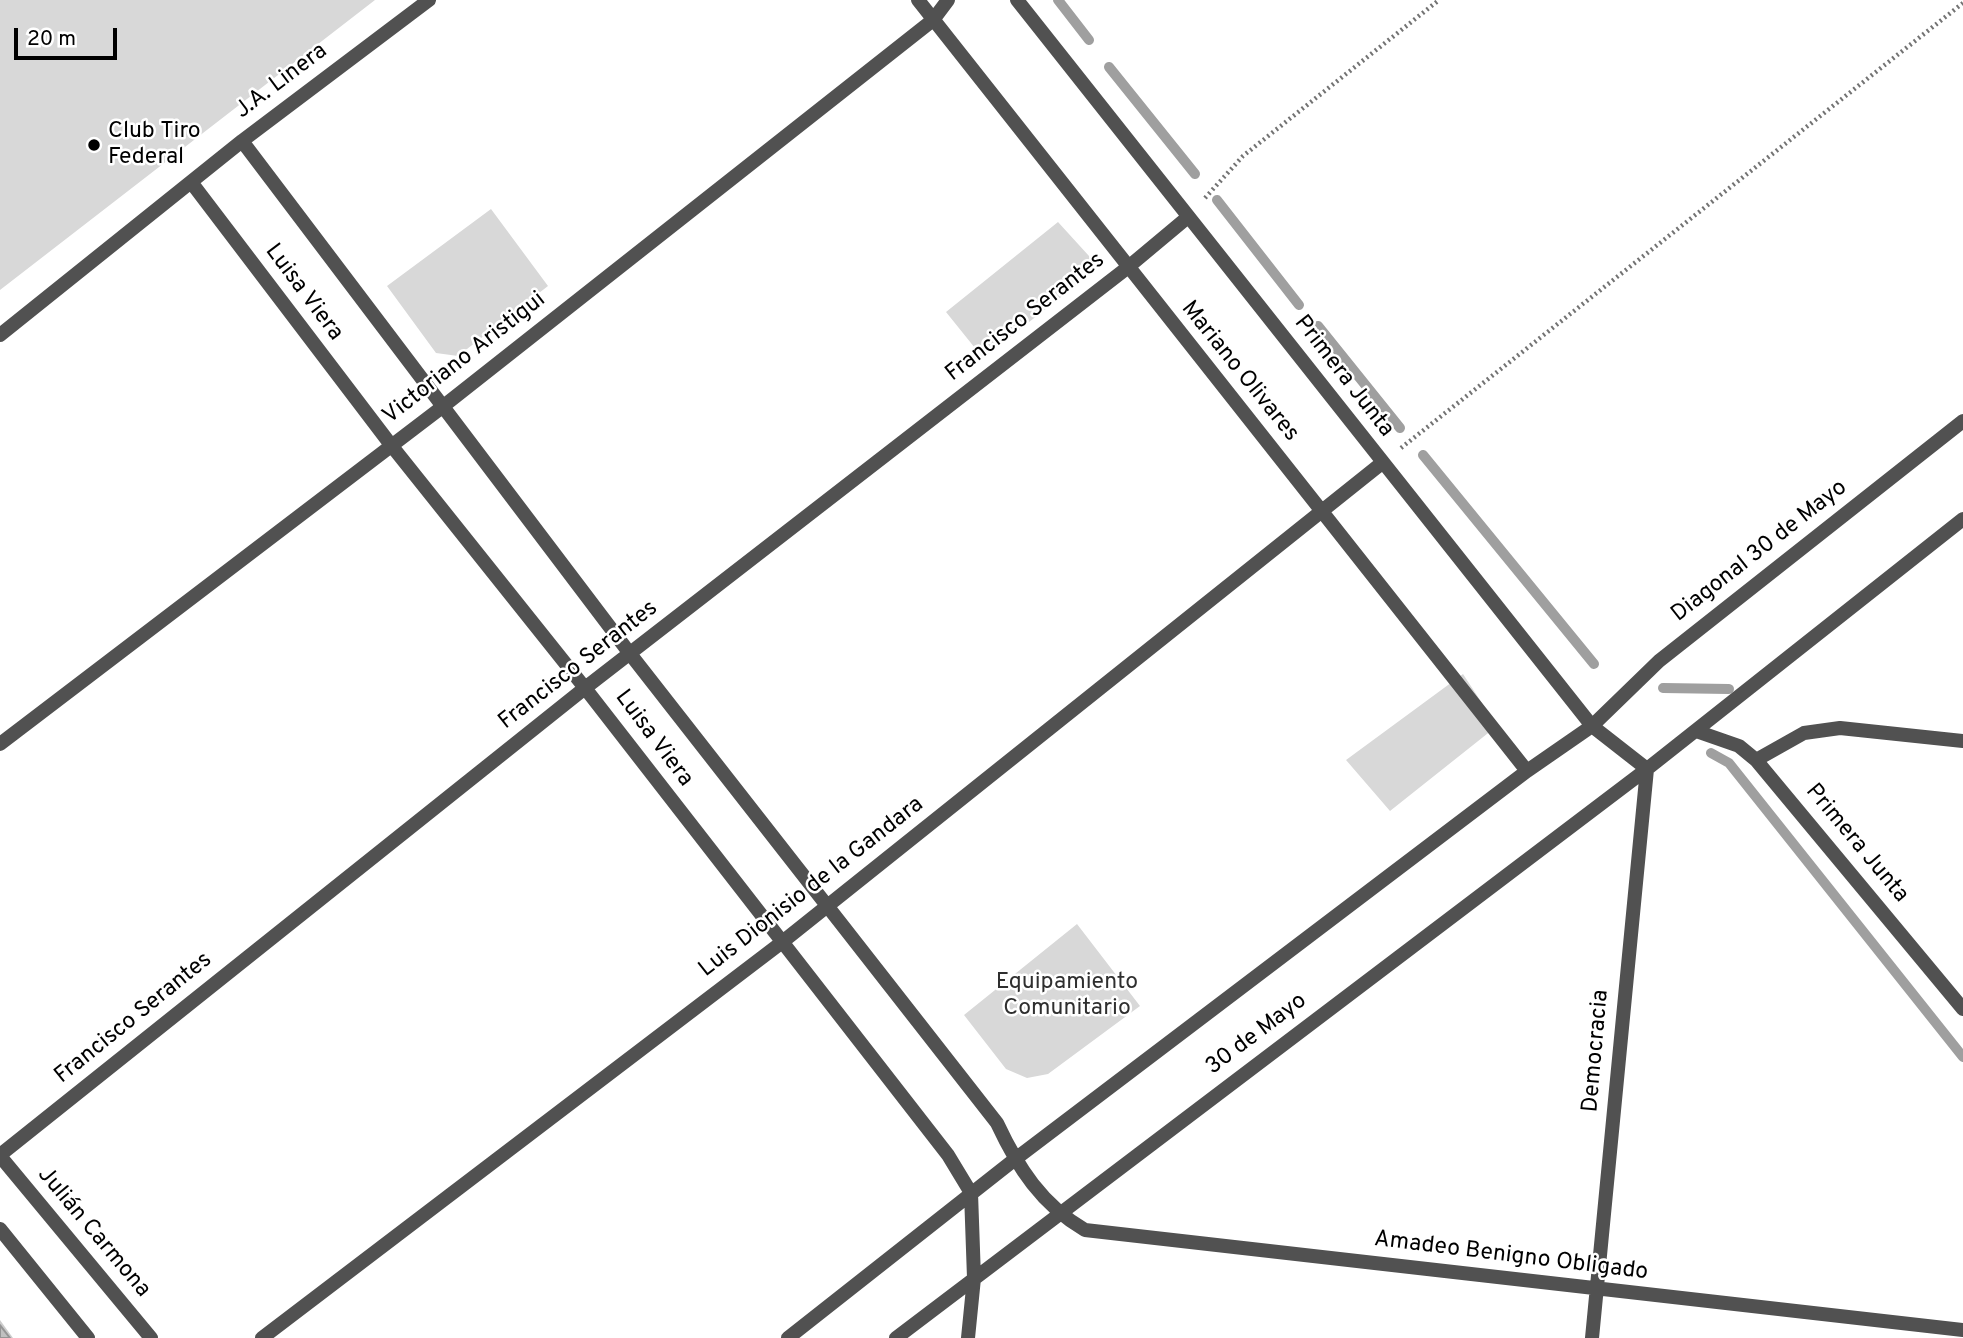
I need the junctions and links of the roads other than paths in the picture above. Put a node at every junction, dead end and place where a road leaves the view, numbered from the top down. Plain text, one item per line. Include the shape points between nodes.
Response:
1 (429, 0) edge
2 (918, 0) edge
3 (948, 0) edge
4 (1017, 0) edge
5 (933, 20) junction
6 (242, 141) junction
7 (191, 182) junction
8 (1188, 217) junction
9 (1127, 268) junction
10 (0, 335) edge
11 (441, 408) junction
12 (1963, 421) edge
13 (391, 445) junction
14 (1382, 463) junction
15 (1321, 511) junction
16 (1963, 519) edge
17 (631, 655) junction
18 (585, 688) junction
19 (1592, 726) junction
20 (1696, 731) junction
21 (1963, 741) edge
22 (0, 744) edge
23 (1756, 760) junction
24 (1647, 769) junction
25 (1527, 771) junction
26 (827, 905) junction
27 (781, 943) junction
28 (1963, 1009) edge
29 (0, 1155) edge
30 (1014, 1160) junction
31 (971, 1193) junction
32 (1057, 1214) junction
33 (0, 1229) edge
34 (974, 1278) junction
35 (1597, 1290) junction
36 (1963, 1330) edge
37 (88, 1338) edge
38 (151, 1338) edge
39 (262, 1338) edge
40 (788, 1338) edge
41 (896, 1338) edge
42 (968, 1338) edge
43 (1592, 1338) edge

1 - 6 street, J.A. Linera
2 - 5 street, Mariano Olivares
3 - 5 street, Victoriano Aristigui
4 - 8 street, Primera Junta
5 - 9 street, Mariano Olivares
5 - 11 street, Victoriano Aristigui
6 - 7 street, J.A. Linera
6 - 11 street, Luisa Viera
7 - 10 street, J.A. Linera
7 - 13 street, Luisa Viera
8 - 9 street, Francisco Serantes
8 - 14 street, Primera Junta
9 - 15 street, Mariano Olivares
9 - 17 street, Francisco Serantes
11 - 13 street, Victoriano Aristigui
11 - 17 street, Luisa Viera
12 - 19 street, Diagonal 30 de Mayo via 1659,661
13 - 18 street, Luisa Viera
13 - 22 street, Victoriano Aristigui
14 - 15 street, Luis Dionisio de la Gandara
14 - 19 street, Primera Junta
15 - 25 street, Mariano Olivares
15 - 26 street, Luis Dionisio de la Gandara
16 - 20 street
17 - 18 street, Francisco Serantes
17 - 26 street, Luisa Viera
18 - 27 street, Luisa Viera
18 - 29 street, Francisco Serantes
19 - 24 street, Primera Junta
19 - 25 street, Diagonal 30 de Mayo
20 - 23 street, Primera Junta via 1739,746
20 - 24 street
21 - 23 street via 1840,728 1804,733
23 - 28 street, Primera Junta
24 - 32 street, 30 de Mayo
24 - 35 street, Democracia
25 - 30 street, 30 de Mayo
26 - 27 street, Luis Dionisio de la Gandara
26 - 30 street, Luisa Viera via 997,1124
27 - 31 street, Luisa Viera via 948,1156
27 - 39 street, Luis Dionisio de la Gandara
29 - 38 street, Julián Carmona
30 - 31 street, 30 de Mayo
30 - 32 street, Luisa Viera
31 - 34 street, Luisa Viera
31 - 40 street, 30 de Mayo
32 - 34 street, 30 de Mayo
32 - 35 street, Amadeo Benigno Obligado via 1085,1230
33 - 37 street
34 - 41 street, 30 de Mayo
34 - 42 street, Luisa Viera
35 - 36 street, Amadeo Benigno Obligado
35 - 43 street, Democracia

